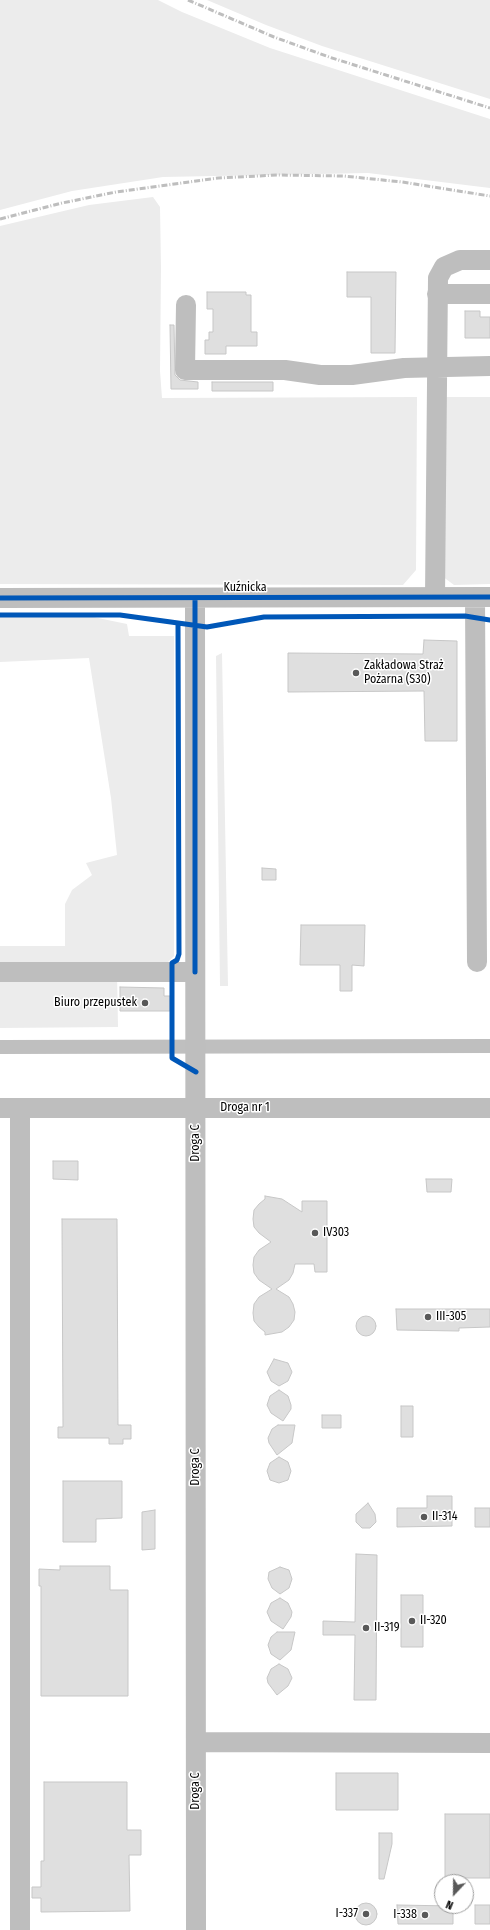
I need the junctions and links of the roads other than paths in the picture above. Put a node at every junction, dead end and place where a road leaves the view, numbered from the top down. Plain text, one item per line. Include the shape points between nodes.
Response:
1 (490, 260) edge
2 (437, 294) junction
3 (490, 294) edge
4 (186, 305) dead end
5 (490, 366) edge
6 (436, 367) junction
7 (435, 597) junction
8 (483, 597) edge
9 (0, 598) edge
10 (195, 599) junction
11 (477, 962) dead end
12 (0, 972) edge
13 (196, 972) junction
14 (0, 1108) edge
15 (20, 1108) junction
16 (196, 1108) junction
17 (490, 1108) edge
18 (196, 1742) junction
19 (490, 1743) edge
20 (20, 1930) edge
21 (196, 1930) edge

1 - 2 street via 460,260 444,267 438,278
2 - 3 street
2 - 6 street
4 - 6 street via 185,370 285,370 320,375 352,375 404,368
5 - 6 street
6 - 7 street
7 - 8 street, Kuźnicka
7 - 10 street, Kuźnicka
8 - 11 street
9 - 10 street, Kuźnicka
10 - 13 street, Droga C
12 - 13 street
13 - 16 street, Droga C
14 - 15 street, Droga nr 1
15 - 16 street, Droga nr 1
15 - 20 street
16 - 17 street, Droga nr 1
16 - 18 street, Droga C
18 - 19 street
18 - 21 street, Droga C

